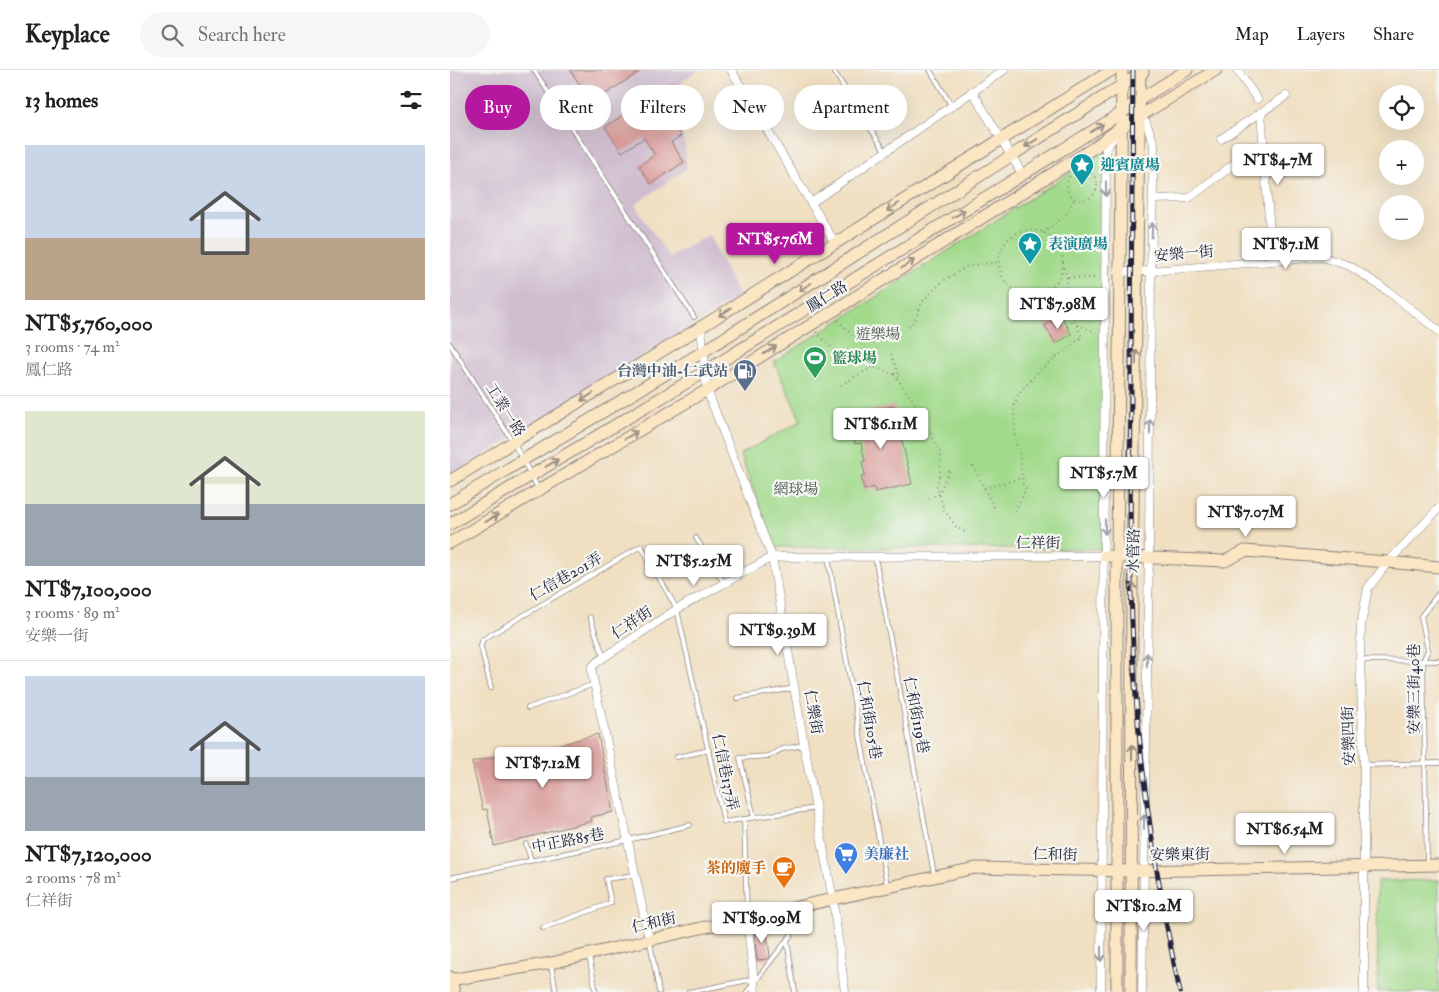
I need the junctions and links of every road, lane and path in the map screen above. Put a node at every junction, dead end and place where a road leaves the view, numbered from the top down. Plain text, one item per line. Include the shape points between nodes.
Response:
1 (534, 70) edge
2 (731, 70) edge
3 (833, 70) edge
4 (930, 70) edge
5 (1004, 70) edge
6 (1112, 70) edge
7 (1122, 70) edge
8 (1186, 70) edge
9 (1216, 70) edge
10 (1238, 70) edge
11 (1142, 72) edge
12 (1121, 86) junction
13 (972, 91) junction
14 (1286, 96) dead end
15 (1257, 99) dead end
16 (1139, 100) junction
17 (951, 105) junction
18 (1261, 112) junction
19 (1120, 114) junction
20 (1138, 118) junction
21 (1120, 128) junction
22 (1001, 139) junction
23 (1221, 139) dead end
24 (1264, 142) junction
25 (885, 151) junction
26 (1012, 156) junction
27 (1089, 157) dead end
28 (1089, 172) junction
29 (1023, 175) junction
30 (1075, 198) junction
31 (1153, 200) junction
32 (811, 203) junction
33 (1043, 232) junction
34 (835, 243) junction
35 (1272, 260) junction
36 (998, 262) junction
37 (1063, 267) junction
38 (1137, 271) junction
39 (1151, 271) junction
40 (1118, 272) junction
41 (1068, 277) junction
42 (1101, 278) dead end
43 (694, 317) dead end
44 (836, 317) dead end
45 (1074, 318) junction
46 (1076, 325) junction
47 (1067, 326) dead end
48 (701, 327) junction
49 (909, 327) dead end
50 (814, 330) dead end
51 (1439, 331) edge
52 (1101, 334) dead end
53 (852, 335) dead end
54 (450, 344) edge
55 (704, 351) junction
56 (891, 354) dead end
57 (872, 366) junction
58 (706, 371) junction
59 (894, 374) junction
60 (841, 385) dead end
61 (707, 390) junction
62 (513, 442) junction
63 (523, 460) junction
64 (973, 466) dead end
65 (949, 471) dead end
66 (532, 475) junction
67 (1022, 478) junction
68 (450, 481) edge
69 (984, 488) junction
70 (539, 490) junction
71 (939, 494) junction
72 (929, 498) dead end
73 (450, 504) edge
74 (994, 507) dead end
75 (1439, 508) edge
76 (1015, 511) dead end
77 (450, 524) edge
78 (968, 533) dead end
79 (696, 538) dead end
80 (450, 543) edge
81 (1105, 556) junction
82 (1117, 556) junction
83 (1133, 556) junction
84 (772, 557) junction
85 (828, 557) junction
86 (875, 557) junction
87 (1149, 557) junction
88 (1388, 562) junction
89 (1439, 567) edge
90 (724, 584) junction
91 (1439, 593) edge
92 (678, 609) junction
93 (590, 617) dead end
94 (604, 658) junction
95 (1360, 660) junction
96 (1423, 661) junction
97 (1439, 661) edge
98 (594, 684) junction
99 (491, 688) dead end
100 (795, 688) junction
101 (737, 698) dead end
102 (528, 708) dead end
103 (804, 745) junction
104 (709, 750) junction
105 (676, 757) dead end
106 (1425, 763) junction
107 (1439, 763) edge
108 (1364, 765) junction
109 (816, 808) junction
110 (754, 817) junction
111 (744, 819) junction
112 (690, 825) dead end
113 (628, 840) junction
114 (526, 844) dead end
115 (532, 860) junction
116 (1427, 865) junction
117 (1439, 865) edge
118 (1364, 866) junction
119 (1102, 870) junction
120 (1117, 871) junction
121 (1137, 871) junction
122 (636, 875) junction
123 (934, 876) junction
124 (450, 878) edge
125 (887, 888) junction
126 (833, 900) junction
127 (797, 908) junction
128 (747, 918) junction
129 (543, 928) dead end
130 (649, 940) junction
131 (787, 940) junction
132 (589, 954) junction
133 (551, 963) junction
134 (450, 979) edge
135 (755, 985) edge
136 (454, 992) edge
137 (556, 992) edge
138 (596, 992) edge
139 (659, 992) edge
140 (689, 992) edge
141 (747, 992) edge
142 (795, 992) edge
143 (845, 992) edge
144 (1101, 992) edge
145 (1117, 992) edge
146 (1131, 992) edge
147 (1142, 992) edge
148 (1364, 992) edge

1 - 43 lane
2 - 32 street
3 - 25 lane
4 - 17 lane
5 - 13 street
6 - 22 main road
7 - 12 main road, 水管路
8 - 16 main road, 鳳仁路
9 - 20 main road, 鳳仁路
10 - 15 street
11 - 12 main road, 鳳仁路
11 - 16 main road, 水管路
12 - 19 main road, 水管路
12 -> 26 main road, 鳳仁路
13 - 17 street
13 - 22 street
14 - 18 street
16 - 19 main road, 鳳仁路
16 - 20 main road, 水管路
17 - 25 street
18 - 23 street
18 - 24 street
19 - 21 main road, 水管路
29 -> 19 main road, 鳳仁路
20 - 21 main road, 鳳仁路
20 - 31 street, 水管路 via 1146,122 1154,144
20 - 38 main road, 水管路
21 - 40 main road, 水管路
61 -> 21 main road, 鳳仁路 via 1095,147
21 -> 81 street, 水管路 via 1106,148
22 - 26 street
22 -> 34 main road
24 - 31 street via 1190,198
24 - 35 street
25 - 32 street
26 - 29 street
26 -> 55 main road, 鳳仁路
27 - 28 path
28 - 30 path via 1079,170 1068,180 1068,190
28 - 30 path via 1096,178 1095,192 1084,200
58 -> 29 main road, 鳳仁路
30 - 33 path via 1064,216
39 -> 31 street, 水管路
32 - 34 street
33 - 36 path via 1026,230 1011,237 1000,250
33 - 37 path via 1056,243
34 -> 48 main road
35 - 39 street, 安樂一街
35 - 51 street, 安樂一街 via 1322,257 1350,266
36 - 37 path via 1005,282 1026,295 1050,288
36 - 49 path via 968,266 943,281 922,302
37 - 41 path
38 - 39 street, 安樂一街
38 - 40 street, 安樂一街
83 -> 38 main road, 水管路
87 -> 39 street, 水管路
40 - 82 main road, 水管路
41 - 42 path
41 - 45 path via 1066,295
44 - 53 path
45 - 46 path
45 - 47 path
46 - 52 path
46 - 67 path via 1082,337 1040,370 1019,393 1014,406 1015,441
48 - 55 street, 仁樂街
48 -> 62 main road
50 - 57 path via 833,349
54 - 62 lane, 工業一路
55 - 58 street, 仁樂街
55 - 63 main road, 鳳仁路
56 - 59 path via 899,376
57 - 59 path
57 - 60 path
58 - 61 street, 仁樂街
66 -> 58 main road, 鳳仁路
59 - 71 path via 917,406 940,454
70 -> 61 main road, 鳳仁路
61 - 84 street, 仁樂街
62 - 63 lane, 工業一路
62 - 68 main road
63 - 66 lane, 工業一路
63 - 73 main road, 鳳仁路
64 - 69 path
65 - 71 path
66 - 70 lane, 工業一路
66 - 77 main road, 鳳仁路
67 - 69 path
67 - 76 path via 1026,490
69 - 74 path
80 -> 70 main road, 鳳仁路
71 - 72 path
71 - 78 path via 948,517 957,528
75 - 88 street, 安樂四街
79 - 90 lane
81 - 82 main road
81 - 86 street, 仁祥街
81 - 119 street, 水管路
82 - 83 main road
82 - 120 main road, 水管路
83 - 87 main road
121 -> 83 main road, 水管路
84 - 85 street, 仁祥街
84 - 90 street, 仁祥街
84 - 100 street, 仁樂街
85 - 86 street, 仁祥街
85 - 125 lane, 仁和街105巷
86 - 123 lane, 仁和街119巷
87 - 88 main road via 1225,561 1245,551
121 -> 87 street, 水管路
88 - 89 main road
88 - 95 street, 安樂四街 via 1368,588 1361,625
90 - 92 street, 仁祥街
91 - 96 lane, 安樂三街40巷 via 1421,616 1428,650
92 - 94 street, 仁祥街
92 - 99 lane, 仁信巷201弄 via 641,546 482,640
92 - 104 lane, 仁信巷137弄
93 - 94 lane
94 - 98 street, 仁祥街 via 592,667
95 - 96 lane
95 - 108 street, 安樂四街
96 - 97 lane
96 - 106 lane, 安樂三街40巷
98 - 102 lane
98 - 113 street, 仁祥街
100 - 101 lane
100 - 103 street, 仁樂街
103 - 109 street, 仁樂街
103 - 110 lane via 782,749 769,756 740,758
104 - 105 lane
104 - 111 lane, 仁信巷137弄 via 724,822
106 - 107 lane
106 - 108 lane
106 - 116 lane, 安樂三街40巷
108 - 118 street, 安樂四街
109 - 110 lane
109 - 126 street, 仁樂街
110 - 111 lane
111 - 128 lane, 仁信巷137弄
112 - 113 lane, 中正路85巷
113 - 115 lane, 中正路85巷
113 - 122 street, 仁祥街
114 - 115 lane
115 - 124 lane, 中正路85巷
116 - 117 main road, 安樂東街
116 - 118 main road, 安樂東街
118 - 121 main road, 安樂東街
118 - 148 street, 安樂四街
119 - 120 main road, 仁和街
119 - 123 main road, 仁和街 via 975,868
119 -> 144 street, 水管路
120 - 121 main road, 仁和街
120 - 145 main road, 水管路
121 - 146 main road
121 - 147 street
122 - 129 lane via 606,879 611,903
122 - 130 street, 仁祥街
123 - 125 main road, 仁和街
125 - 126 main road, 仁和街
126 - 127 main road, 仁和街
126 - 143 street, 仁樂街
127 - 128 main road, 仁和街
127 - 131 lane
128 - 130 main road, 仁和街
128 - 135 street
130 - 132 main road, 仁和街
130 - 139 lane
131 - 135 lane
131 - 142 lane
132 - 133 main road, 仁和街
132 - 138 lane
133 - 134 main road, 仁和街
133 - 137 lane
134 - 136 main road
135 - 140 lane
135 - 141 lane

